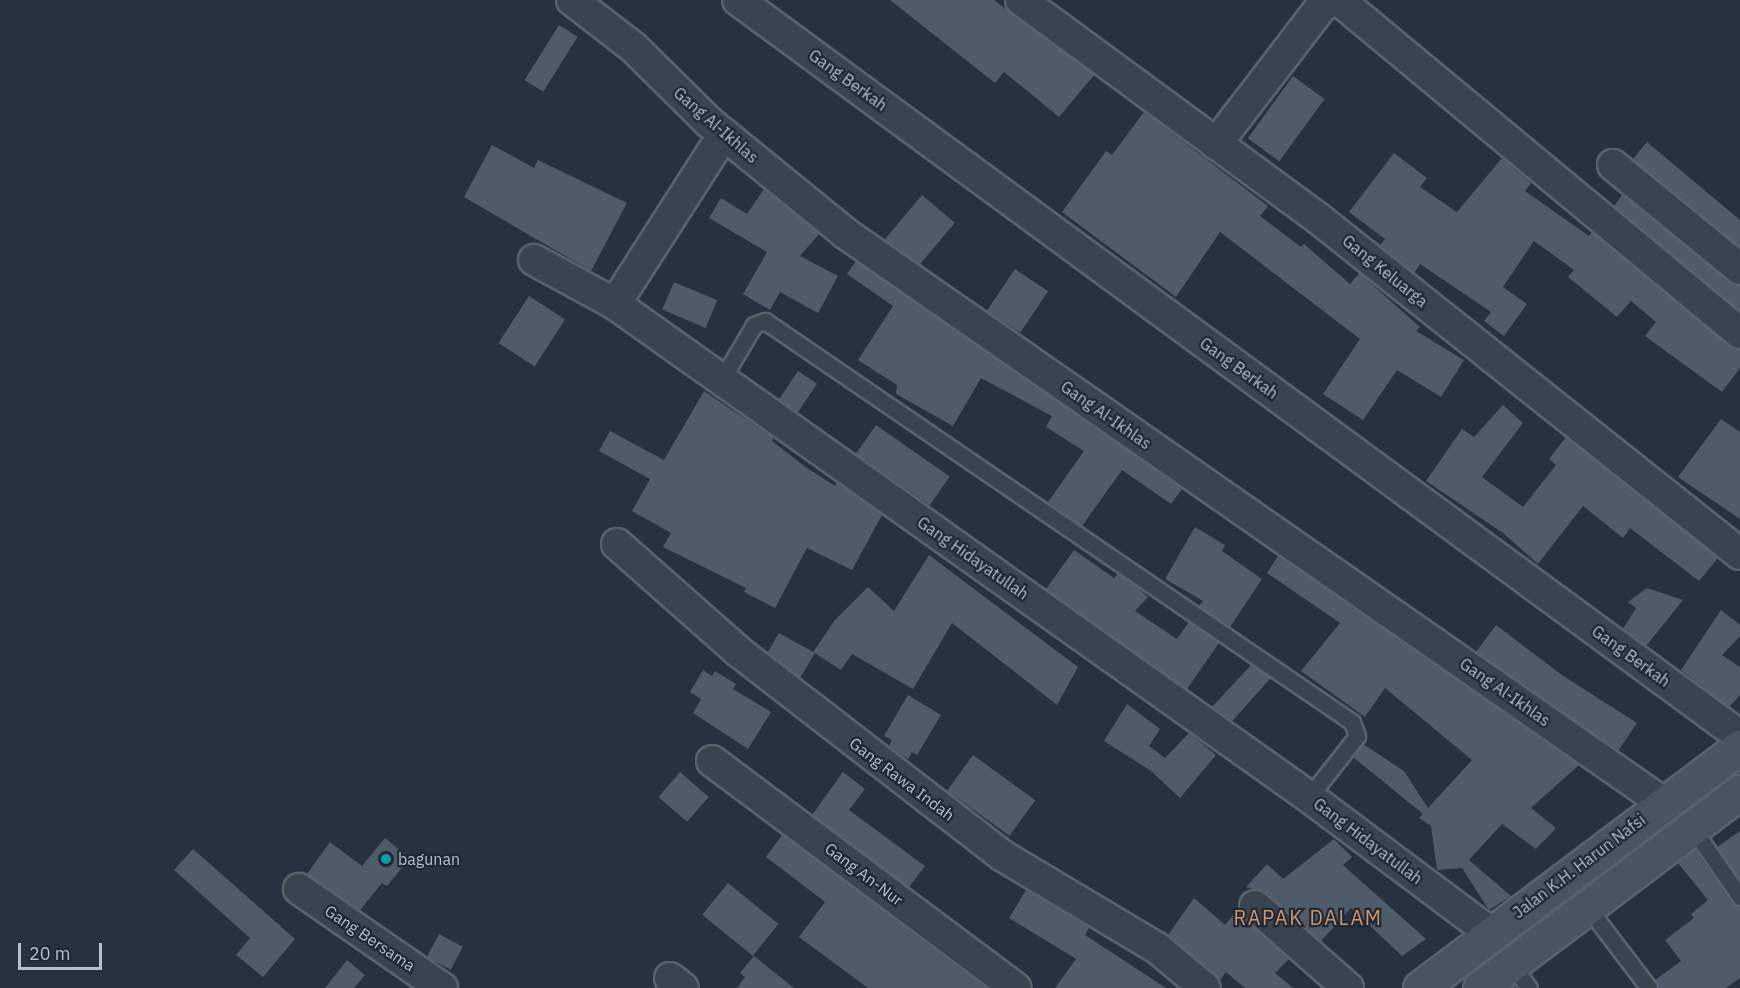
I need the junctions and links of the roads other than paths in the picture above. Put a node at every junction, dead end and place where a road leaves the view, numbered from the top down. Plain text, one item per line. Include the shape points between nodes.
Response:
1 (572, 0) edge
2 (738, 0) edge
3 (1021, 0) edge
4 (1333, 0) edge
5 (1339, 0) edge
6 (724, 134) junction
7 (1216, 144) junction
8 (1613, 165) dead end
9 (534, 260) dead end
10 (1740, 269) edge
11 (615, 304) junction
12 (1740, 333) edge
13 (722, 379) junction
14 (617, 544) dead end
15 (1740, 554) edge
16 (1740, 736) edge
17 (1740, 747) edge
18 (712, 761) dead end
19 (1740, 792) edge
20 (1309, 797) junction
21 (1662, 802) junction
22 (1693, 829) junction
23 (299, 889) dead end
24 (1740, 897) edge
25 (1255, 906) dead end
26 (1588, 908) junction
27 (1491, 933) junction
28 (1520, 976) edge
29 (442, 988) edge
30 (1016, 988) edge
31 (1205, 988) edge
32 (1348, 988) edge
33 (1419, 988) edge
34 (1480, 988) edge
35 (1650, 988) edge

1 - 6 street, Gang Al-Ikhlas via 633,48
2 - 16 street, Gang Berkah
3 - 7 street, Gang Keluarga
4 - 7 street via 1321,7
5 - 12 street
6 - 11 street
6 - 21 street, Gang Al-Ikhlas via 845,233
7 - 15 street, Gang Keluarga via 1319,219
8 - 10 street
9 - 11 street, Gang Hidayatullah
11 - 13 street, Gang Hidayatullah
13 - 20 street, Gang Hidayatullah
13 - 20 lane via 754,325 765,321 1352,722 1357,736
14 - 31 street, Gang Rawa Indah via 739,652 939,808 1003,856 1157,948
17 - 21 main road, Jalan K.H. Harun Nafsi
18 - 30 street, Gang An-Nur
19 - 22 main road
20 - 27 street, Gang Hidayatullah
21 - 27 main road, Jalan K.H. Harun Nafsi
22 - 24 lane
22 - 26 main road
23 - 29 street, Gang Bersama
25 - 32 street
26 - 28 main road
26 - 35 lane
27 - 33 main road, Jalan K.H. Harun Nafsi
28 - 34 main road

